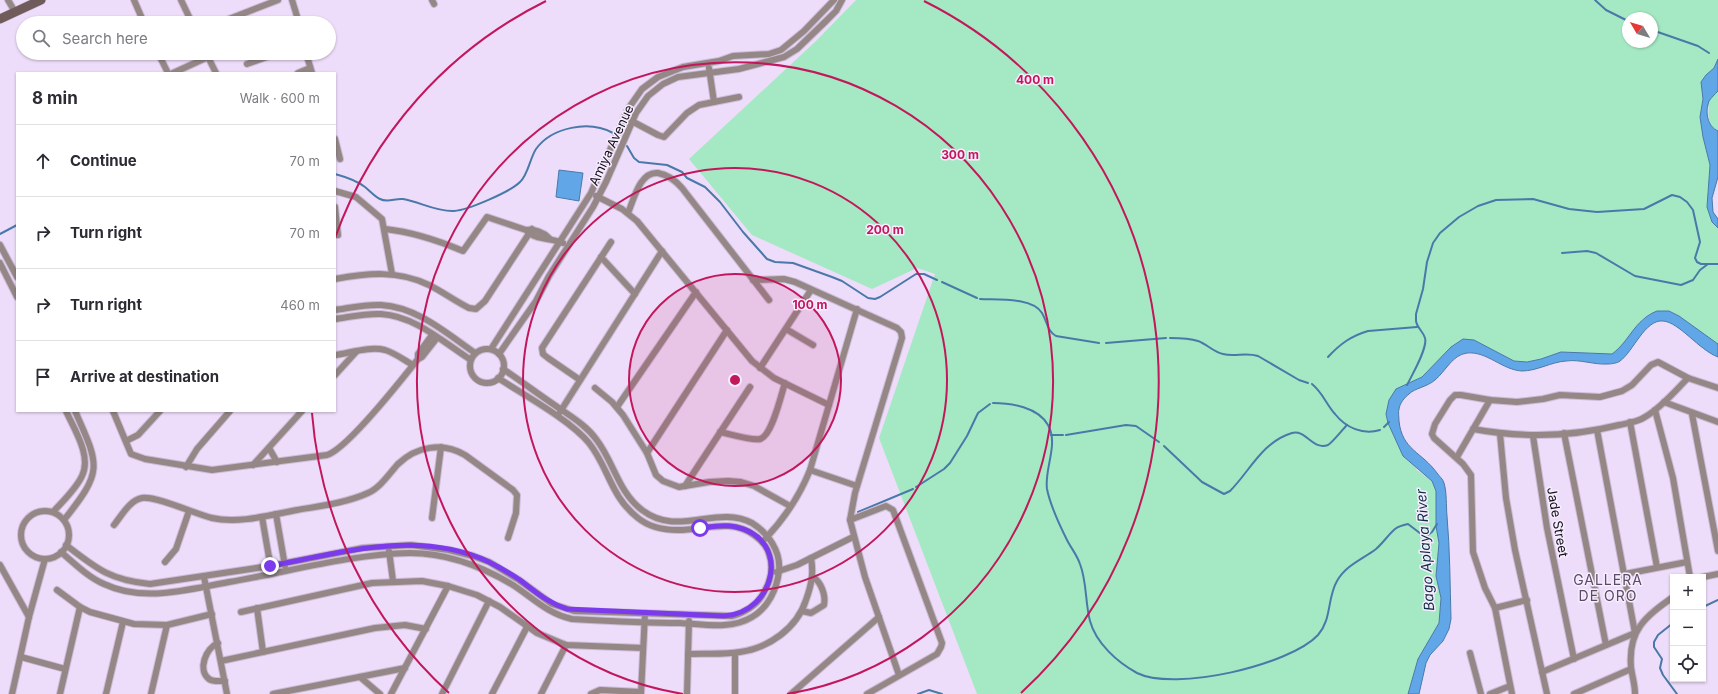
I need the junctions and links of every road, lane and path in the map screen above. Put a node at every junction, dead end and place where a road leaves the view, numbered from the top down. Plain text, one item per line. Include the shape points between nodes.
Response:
1 (8, 0) edge
2 (41, 0) edge
3 (134, 0) edge
4 (181, 0) edge
5 (278, 0) edge
6 (292, 0) edge
7 (834, 0) edge
8 (842, 0) edge
9 (15, 12) junction
10 (141, 16) edge
11 (189, 16) edge
12 (237, 16) edge
13 (297, 16) edge
14 (0, 19) edge
15 (769, 54) junction
16 (162, 60) edge
17 (198, 60) edge
18 (210, 60) edge
19 (258, 60) edge
20 (308, 60) edge
21 (770, 61) junction
22 (708, 63) junction
23 (247, 64) dead end
24 (311, 71) edge
25 (168, 72) edge
26 (176, 72) edge
27 (216, 72) edge
28 (710, 72) junction
29 (739, 97) dead end
30 (714, 102) junction
31 (624, 117) junction
32 (632, 121) junction
33 (336, 144) edge
34 (340, 159) dead end
35 (336, 191) edge
36 (591, 193) junction
37 (598, 197) junction
38 (628, 213) junction
39 (336, 216) edge
40 (384, 229) junction
41 (529, 231) junction
42 (336, 235) edge
43 (561, 242) junction
44 (611, 242) dead end
45 (0, 244) edge
46 (568, 246) junction
47 (662, 251) junction
48 (601, 257) junction
49 (0, 263) edge
50 (392, 274) junction
51 (16, 275) edge
52 (336, 279) edge
53 (753, 280) junction
54 (15, 286) edge
55 (811, 290) junction
56 (696, 292) junction
57 (635, 294) junction
58 (768, 300) dead end
59 (857, 309) junction
60 (336, 310) edge
61 (336, 319) edge
62 (786, 329) junction
63 (727, 330) junction
64 (435, 336) junction
65 (813, 344) dead end
66 (492, 349) junction
67 (356, 352) junction
68 (476, 353) junction
69 (499, 354) junction
70 (336, 355) edge
71 (471, 360) junction
72 (413, 365) junction
73 (760, 368) junction
74 (503, 369) junction
75 (337, 373) edge
76 (498, 378) junction
77 (1688, 378) junction
78 (580, 380) junction
79 (785, 383) junction
80 (750, 387) dead end
81 (595, 388) dead end
82 (1718, 388) edge
83 (1490, 400) junction
84 (1664, 402) junction
85 (829, 405) junction
86 (617, 407) junction
87 (561, 410) junction
88 (1655, 410) junction
89 (66, 412) edge
90 (75, 412) edge
91 (113, 412) edge
92 (159, 412) edge
93 (229, 412) edge
94 (301, 412) edge
95 (1692, 414) junction
96 (557, 416) junction
97 (1630, 422) junction
98 (1718, 422) edge
99 (1473, 429) junction
100 (1597, 430) junction
101 (720, 432) junction
102 (1564, 433) junction
103 (1500, 434) junction
104 (1533, 436) junction
105 (126, 441) junction
106 (441, 447) junction
107 (269, 448) junction
108 (647, 453) junction
109 (1457, 458) junction
110 (277, 462) junction
111 (254, 465) junction
112 (186, 467) junction
113 (810, 470) junction
114 (685, 486) junction
115 (857, 486) junction
116 (75, 487) junction
117 (69, 494) junction
118 (85, 494) junction
119 (79, 502) junction
120 (790, 506) junction
121 (189, 511) junction
122 (53, 512) junction
123 (276, 514) junction
124 (262, 517) junction
125 (432, 518) dead end
126 (64, 520) junction
127 (850, 520) junction
128 (1716, 522) edge
129 (114, 525) dead end
130 (767, 536) junction
131 (853, 537) junction
132 (508, 538) dead end
133 (762, 542) junction
134 (66, 545) junction
135 (389, 546) junction
136 (1718, 551) edge
137 (61, 552) junction
138 (390, 554) junction
139 (811, 558) junction
140 (45, 559) junction
141 (165, 562) dead end
142 (1687, 562) junction
143 (284, 564) junction
144 (0, 565) edge
145 (270, 566) junction
146 (1657, 567) junction
147 (779, 571) junction
148 (286, 572) junction
149 (771, 572) junction
150 (272, 574) junction
151 (1625, 574) junction
152 (1689, 574) edge
153 (1718, 574) edge
154 (204, 577) junction
155 (813, 577) junction
156 (1706, 577) edge
157 (393, 581) junction
158 (206, 586) junction
159 (448, 586) junction
160 (57, 590) dead end
161 (1670, 599) edge
162 (1526, 600) junction
163 (489, 601) junction
164 (80, 607) junction
165 (257, 608) junction
166 (1495, 608) junction
167 (802, 611) junction
168 (241, 612) dead end
169 (645, 613) junction
170 (212, 614) junction
171 (689, 615) junction
172 (29, 617) junction
173 (879, 617) junction
174 (123, 622) junction
175 (644, 623) junction
176 (689, 624) junction
177 (167, 625) junction
178 (527, 627) junction
179 (426, 629) junction
180 (1635, 634) junction
181 (218, 643) junction
182 (566, 645) junction
183 (1606, 645) junction
184 (643, 648) junction
185 (263, 652) junction
186 (735, 653) junction
187 (1470, 653) dead end
188 (688, 654) junction
189 (21, 657) junction
190 (1574, 659) junction
191 (221, 661) junction
192 (405, 668) junction
193 (65, 669) junction
194 (1631, 669) junction
195 (1542, 672) junction
196 (899, 675) junction
197 (360, 677) junction
198 (225, 681) junction
199 (1510, 686) junction
200 (641, 693) edge
201 (12, 694) edge
202 (60, 694) edge
203 (106, 694) edge
204 (151, 694) edge
205 (227, 694) edge
206 (273, 694) edge
207 (380, 694) edge
208 (391, 694) edge
209 (442, 694) edge
210 (492, 694) edge
211 (542, 694) edge
212 (592, 694) edge
213 (687, 694) edge
214 (735, 694) edge
215 (791, 694) edge
216 (867, 694) edge
217 (1481, 694) edge
218 (1490, 694) edge
219 (1512, 694) edge
220 (1547, 694) edge
221 (1574, 694) edge
222 (1635, 694) edge

1 - 9 street
2 - 9 main road
3 - 10 street
4 - 11 street
5 - 12 street
6 - 13 street
7 - 15 street, Amiya Avenue via 789,45
8 - 21 street, Amiya Avenue via 832,15 797,49 784,57
9 - 14 main road
15 - 21 street
15 - 22 street, Amiya Avenue via 741,55
16 - 25 street
17 - 26 street
18 - 27 street
19 - 23 street
20 - 24 street
21 - 28 street, Amiya Avenue via 739,69
22 - 28 street
22 - 31 street, Amiya Avenue via 683,67 658,76 636,96
28 - 30 street
28 - 32 street, Amiya Avenue via 686,75 663,84 644,102
29 - 30 street
30 - 32 street via 694,109 664,137
31 - 32 street
31 - 36 street, Amiya Avenue
32 - 37 street, Amiya Avenue
33 - 34 street
35 - 40 street via 359,199 381,217
36 - 37 street
36 - 43 street, Amiya Avenue
37 - 38 street
37 - 46 street, Amiya Avenue
38 - 47 street
38 - 53 street via 647,174 664,174 672,178
39 - 42 street
40 - 41 street via 422,235 463,251 487,216
40 - 50 street
41 - 43 street via 544,239
41 - 50 street via 476,311 428,284
43 - 46 street
43 - 66 street, Amiya Avenue
44 - 48 street
45 - 51 street
46 - 69 street, Amiya Avenue via 536,302
47 - 56 street
47 - 57 street
48 - 57 street
48 - 78 street via 540,352
49 - 54 street
50 - 52 street via 373,273
53 - 55 street via 784,279
53 - 58 street
55 - 59 street
55 - 62 street
56 - 63 street
56 - 86 street
57 - 78 street
59 - 85 street
59 - 115 street via 897,328 902,335
60 - 68 street via 380,305 401,308 425,319
61 - 64 street via 370,314 389,315 413,322
62 - 65 street
62 - 73 street
63 - 73 street
63 - 108 street
64 - 71 street
64 - 72 street via 418,354 418,359
66 - 68 street via 483,349
66 - 69 street
67 - 70 street
67 - 72 street via 384,350
67 - 75 street
68 - 71 street
69 - 74 street via 503,361
71 - 76 street via 470,371 477,380 487,383
72 - 110 street via 337,451 317,457
73 - 79 street
74 - 76 street
74 - 87 street
76 - 96 street
77 - 82 street
77 - 83 street via 1658,362 1651,365 1632,385 1622,391 1600,397 1571,394 1527,402
77 - 84 street
78 - 87 street
79 - 85 street
79 - 101 street via 765,439
80 - 101 street
81 - 86 street
83 - 99 street
83 - 109 street via 1455,395 1435,424 1432,434 1434,438
84 - 88 street
84 - 95 street
85 - 113 street
86 - 108 street
87 - 96 street
87 - 130 street via 578,421 596,438 626,494 651,516 678,523 734,518 751,523
88 - 97 street via 1642,419
88 - 142 street via 1673,478
89 - 116 street via 85,458 83,475
90 - 118 street via 94,461 91,481
91 - 105 street
92 - 105 street via 138,435
93 - 112 street via 197,449
94 - 107 street
95 - 98 street
95 - 128 street
96 - 133 street via 589,443 619,499 640,520 670,530 722,525 737,527 752,533
97 - 100 street
97 - 146 street
99 - 103 street
99 - 109 street
100 - 102 street
100 - 151 street
101 - 114 street
102 - 104 street
102 - 183 street
103 - 104 street
103 - 162 street via 1506,498
104 - 190 street, Jade Street
105 - 112 street via 131,454 135,457
106 - 123 street via 425,448 407,457 379,486 368,493
106 - 125 street
106 - 132 street via 465,455 513,490 516,495 516,513
107 - 110 street
107 - 111 street
108 - 114 street via 656,474 663,481 675,486
109 - 166 street via 1468,468 1471,475 1473,552
110 - 111 street
111 - 112 street via 218,470
113 - 115 street
113 - 120 street
114 - 120 street via 709,482 741,482 754,486
115 - 127 street
116 - 117 street
116 - 118 street
117 - 119 street
117 - 122 street
118 - 119 street
119 - 126 street
120 - 130 street
121 - 124 street via 231,520
121 - 129 street via 142,498 132,502
121 - 141 street via 176,548
122 - 126 street
122 - 140 street via 34,513 25,522 21,534 27,551 32,556
123 - 124 street
123 - 143 street
124 - 145 street
126 - 134 street via 68,532
127 - 131 street
127 - 196 street via 886,506 893,510 941,638 941,647 937,654
128 - 136 street
130 - 133 street
130 - 147 street via 778,555
131 - 139 street
131 - 173 street
133 - 149 street via 770,558
134 - 137 street
134 - 154 street via 109,575 138,583 161,583
135 - 138 street
135 - 143 street via 363,548
135 - 169 street via 429,546 473,556 501,569 548,601 567,609
137 - 140 street
137 - 158 street via 94,578 122,590 150,594
138 - 148 street via 364,556
138 - 157 street
138 - 175 street via 428,555 475,566 514,586 562,617
139 - 147 street
139 - 155 street
140 - 172 street
142 - 146 street
142 - 152 street
143 - 145 street
143 - 148 street
144 - 172 street
145 - 150 street
145 - 154 street
146 - 151 street
147 - 149 street
147 - 176 street via 772,595 752,617 726,624
148 - 150 street
149 - 171 street via 769,583 761,597 740,614
150 - 158 street
151 - 180 street
153 - 156 street
154 - 158 street
155 - 167 street
155 - 167 street via 819,583 824,605 811,613
157 - 159 street via 422,581
157 - 165 street via 372,583
158 - 170 street
159 - 163 street
159 - 179 street
160 - 164 street
161 - 180 street via 1652,614
162 - 166 street
162 - 195 street
163 - 178 street
163 - 209 street
164 - 174 street
164 - 193 street
165 - 168 street
165 - 185 street
166 - 199 street
167 - 186 street via 773,641
169 - 171 street
169 - 175 street
170 - 177 street
170 - 181 street
171 - 176 street
172 - 189 street
173 - 196 street
173 - 215 street
174 - 177 street
174 - 203 street
175 - 176 street
175 - 184 street
176 - 188 street
177 - 204 street
178 - 182 street via 546,638
178 - 210 street
179 - 185 street via 405,625 393,626
179 - 192 street
180 - 183 street
180 - 194 street via 1631,648
181 - 191 street
181 - 198 street via 207,652 204,671 213,681
182 - 184 street
182 - 211 street
183 - 190 street
184 - 200 street
185 - 191 street
186 - 188 street
186 - 214 street
187 - 217 street
188 - 213 street
189 - 193 street
189 - 201 street
190 - 195 street
191 - 198 street
192 - 197 street
192 - 208 street
193 - 202 street
194 - 221 street
194 - 222 street
195 - 220 street
196 - 216 street
197 - 206 street
197 - 207 street
198 - 205 street
199 - 218 street
199 - 219 street
200 - 212 street via 600,690

